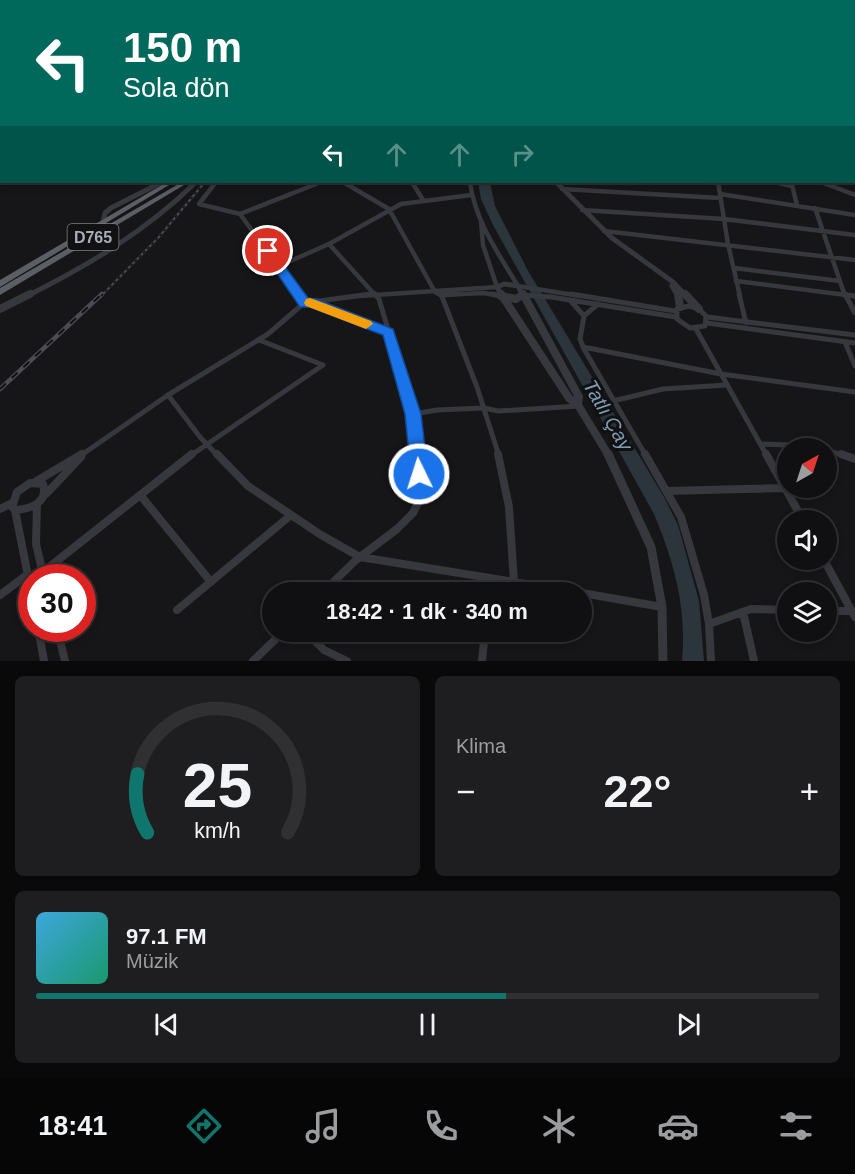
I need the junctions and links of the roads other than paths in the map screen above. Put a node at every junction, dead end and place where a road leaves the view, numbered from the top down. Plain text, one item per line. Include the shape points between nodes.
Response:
1 (160, 183) edge
2 (172, 183) edge
3 (184, 183) edge
4 (195, 183) edge
5 (215, 183) edge
6 (318, 183) edge
7 (345, 183) edge
8 (413, 183) edge
9 (470, 183) edge
10 (557, 183) edge
11 (718, 183) edge
12 (824, 183) edge
13 (793, 184) edge
14 (562, 189) junction
15 (471, 195) junction
16 (855, 195) edge
17 (720, 196) junction
18 (423, 200) junction
19 (796, 205) junction
20 (815, 208) junction
21 (389, 209) junction
22 (582, 210) junction
23 (240, 214) junction
24 (855, 215) edge
25 (724, 219) junction
26 (481, 221) junction
27 (103, 227) junction
28 (604, 231) junction
29 (823, 231) junction
30 (855, 235) edge
31 (82, 243) junction
32 (329, 244) junction
33 (728, 244) junction
34 (111, 249) junction
35 (832, 257) junction
36 (855, 260) edge
37 (648, 263) junction
38 (279, 266) junction
39 (734, 268) junction
40 (736, 281) junction
41 (840, 281) junction
42 (0, 284) edge
43 (497, 287) junction
44 (523, 291) junction
45 (0, 292) edge
46 (435, 292) junction
47 (545, 293) junction
48 (374, 294) junction
49 (442, 295) junction
50 (845, 295) junction
51 (501, 296) junction
52 (855, 296) edge
53 (570, 300) junction
54 (308, 303) junction
55 (598, 304) junction
56 (0, 309) edge
57 (699, 309) junction
58 (677, 312) junction
59 (855, 314) edge
60 (584, 316) junction
61 (707, 320) junction
62 (746, 323) junction
63 (696, 328) junction
64 (389, 332) junction
65 (855, 336) edge
66 (259, 340) junction
67 (845, 342) junction
68 (855, 344) edge
69 (583, 347) junction
70 (855, 366) edge
71 (721, 374) junction
72 (728, 385) junction
73 (855, 392) edge
74 (168, 395) junction
75 (613, 401) junction
76 (578, 406) junction
77 (484, 408) junction
78 (413, 414) junction
79 (206, 443) junction
80 (760, 444) junction
81 (86, 452) junction
82 (855, 459) edge
83 (777, 475) edge
84 (35, 482) junction
85 (777, 488) edge
86 (667, 491) junction
87 (44, 496) junction
88 (141, 496) junction
89 (37, 504) junction
90 (13, 506) junction
91 (0, 509) edge
92 (291, 514) junction
93 (360, 557) junction
94 (25, 564) edge
95 (41, 564) edge
96 (58, 564) edge
97 (830, 570) edge
98 (491, 579) junction
99 (18, 582) edge
100 (211, 582) junction
101 (334, 582) edge
102 (491, 582) edge
103 (514, 582) joint
104 (0, 595) edge
105 (592, 596) edge
106 (662, 607) junction
107 (177, 610) dead end
108 (777, 610) edge
109 (837, 611) edge
110 (743, 612) junction
111 (854, 613) edge
112 (709, 624) junction
113 (41, 642) edge
114 (60, 642) edge
115 (273, 642) edge
116 (312, 642) edge
117 (484, 642) edge
118 (44, 661) edge
119 (65, 661) edge
120 (253, 661) edge
121 (347, 661) edge
122 (482, 661) edge
123 (663, 661) edge
124 (711, 661) edge
125 (754, 661) edge

1 - 27 street via 111,208 105,213
2 - 27 highway, D765
3 - 27 highway, D765
4 - 34 street via 145,228
5 - 23 street via 199,204
6 - 23 street
7 - 21 street
8 - 18 street
9 - 15 street
10 - 14 street
11 - 17 street
12 - 16 street
13 - 19 street
14 - 17 street
14 - 22 street
15 - 18 street
15 - 26 street
17 - 19 street
17 - 25 street
18 - 21 street
19 - 20 street
20 - 24 street
20 - 29 street
21 - 32 street
21 - 46 street
22 - 25 street
22 - 28 street
23 - 38 street
25 - 29 street
25 - 33 street
26 - 43 street via 483,245
26 - 44 street
27 - 31 highway, D765
27 - 34 street
27 - 42 highway, D765
28 - 33 street
28 - 37 street
29 - 30 street
29 - 35 street
31 - 34 street
31 - 45 highway, D765
32 - 38 street
32 - 48 street
33 - 35 street
33 - 39 street
34 - 56 street
35 - 36 street
35 - 41 street
37 - 57 street
37 - 58 street via 678,295
38 - 54 street
39 - 40 street
39 - 41 street
40 - 50 street
40 - 62 street
41 - 50 street
43 - 44 street via 504,284
43 - 46 street
43 - 51 street
44 - 47 street
44 - 51 street via 516,299
44 - 76 street via 579,397
46 - 48 street
46 - 49 street
47 - 53 street
47 - 58 street
48 - 54 street
48 - 64 street
49 - 51 street
49 - 77 street
50 - 52 street
50 - 59 street
51 - 76 street
53 - 55 street
53 - 60 street
54 - 64 street
54 - 66 street
55 - 58 street
55 - 60 street
57 - 58 street via 689,306
57 - 61 street
58 - 63 street via 685,326
60 - 69 street via 580,331
61 - 62 street
61 - 63 street
61 - 67 street
62 - 65 street
63 - 71 street
64 - 78 street
66 - 74 street
66 - 79 street via 323,365
67 - 68 street
67 - 70 street
69 - 71 street
69 - 75 street
71 - 72 street
71 - 73 street
72 - 75 street via 663,389
72 - 80 street
74 - 79 street
74 - 81 street
75 - 86 street
76 - 77 street via 498,411
76 - 106 street via 609,459 651,547
77 - 78 street
77 - 103 street via 505,481
78 - 93 street via 421,500 405,523
79 - 88 street
79 - 92 street via 248,486
80 - 82 street via 816,446
80 - 83 street
81 - 84 street
81 - 87 street
84 - 87 street via 43,484
84 - 90 street via 20,489
85 - 86 street
86 - 112 street via 688,536
87 - 89 street
88 - 96 street
88 - 100 street
89 - 90 street via 24,511
89 - 95 street via 36,544
90 - 91 street
90 - 94 street
92 - 93 street
92 - 100 street
93 - 98 street
93 - 101 street
97 - 111 street
98 - 102 street
98 - 103 street
99 - 104 street
100 - 107 street
105 - 106 street
106 - 123 street
108 - 110 street
109 - 111 street
110 - 112 street
110 - 125 street
112 - 124 street
113 - 118 street
114 - 119 street
115 - 120 street
116 - 121 street
117 - 122 street

